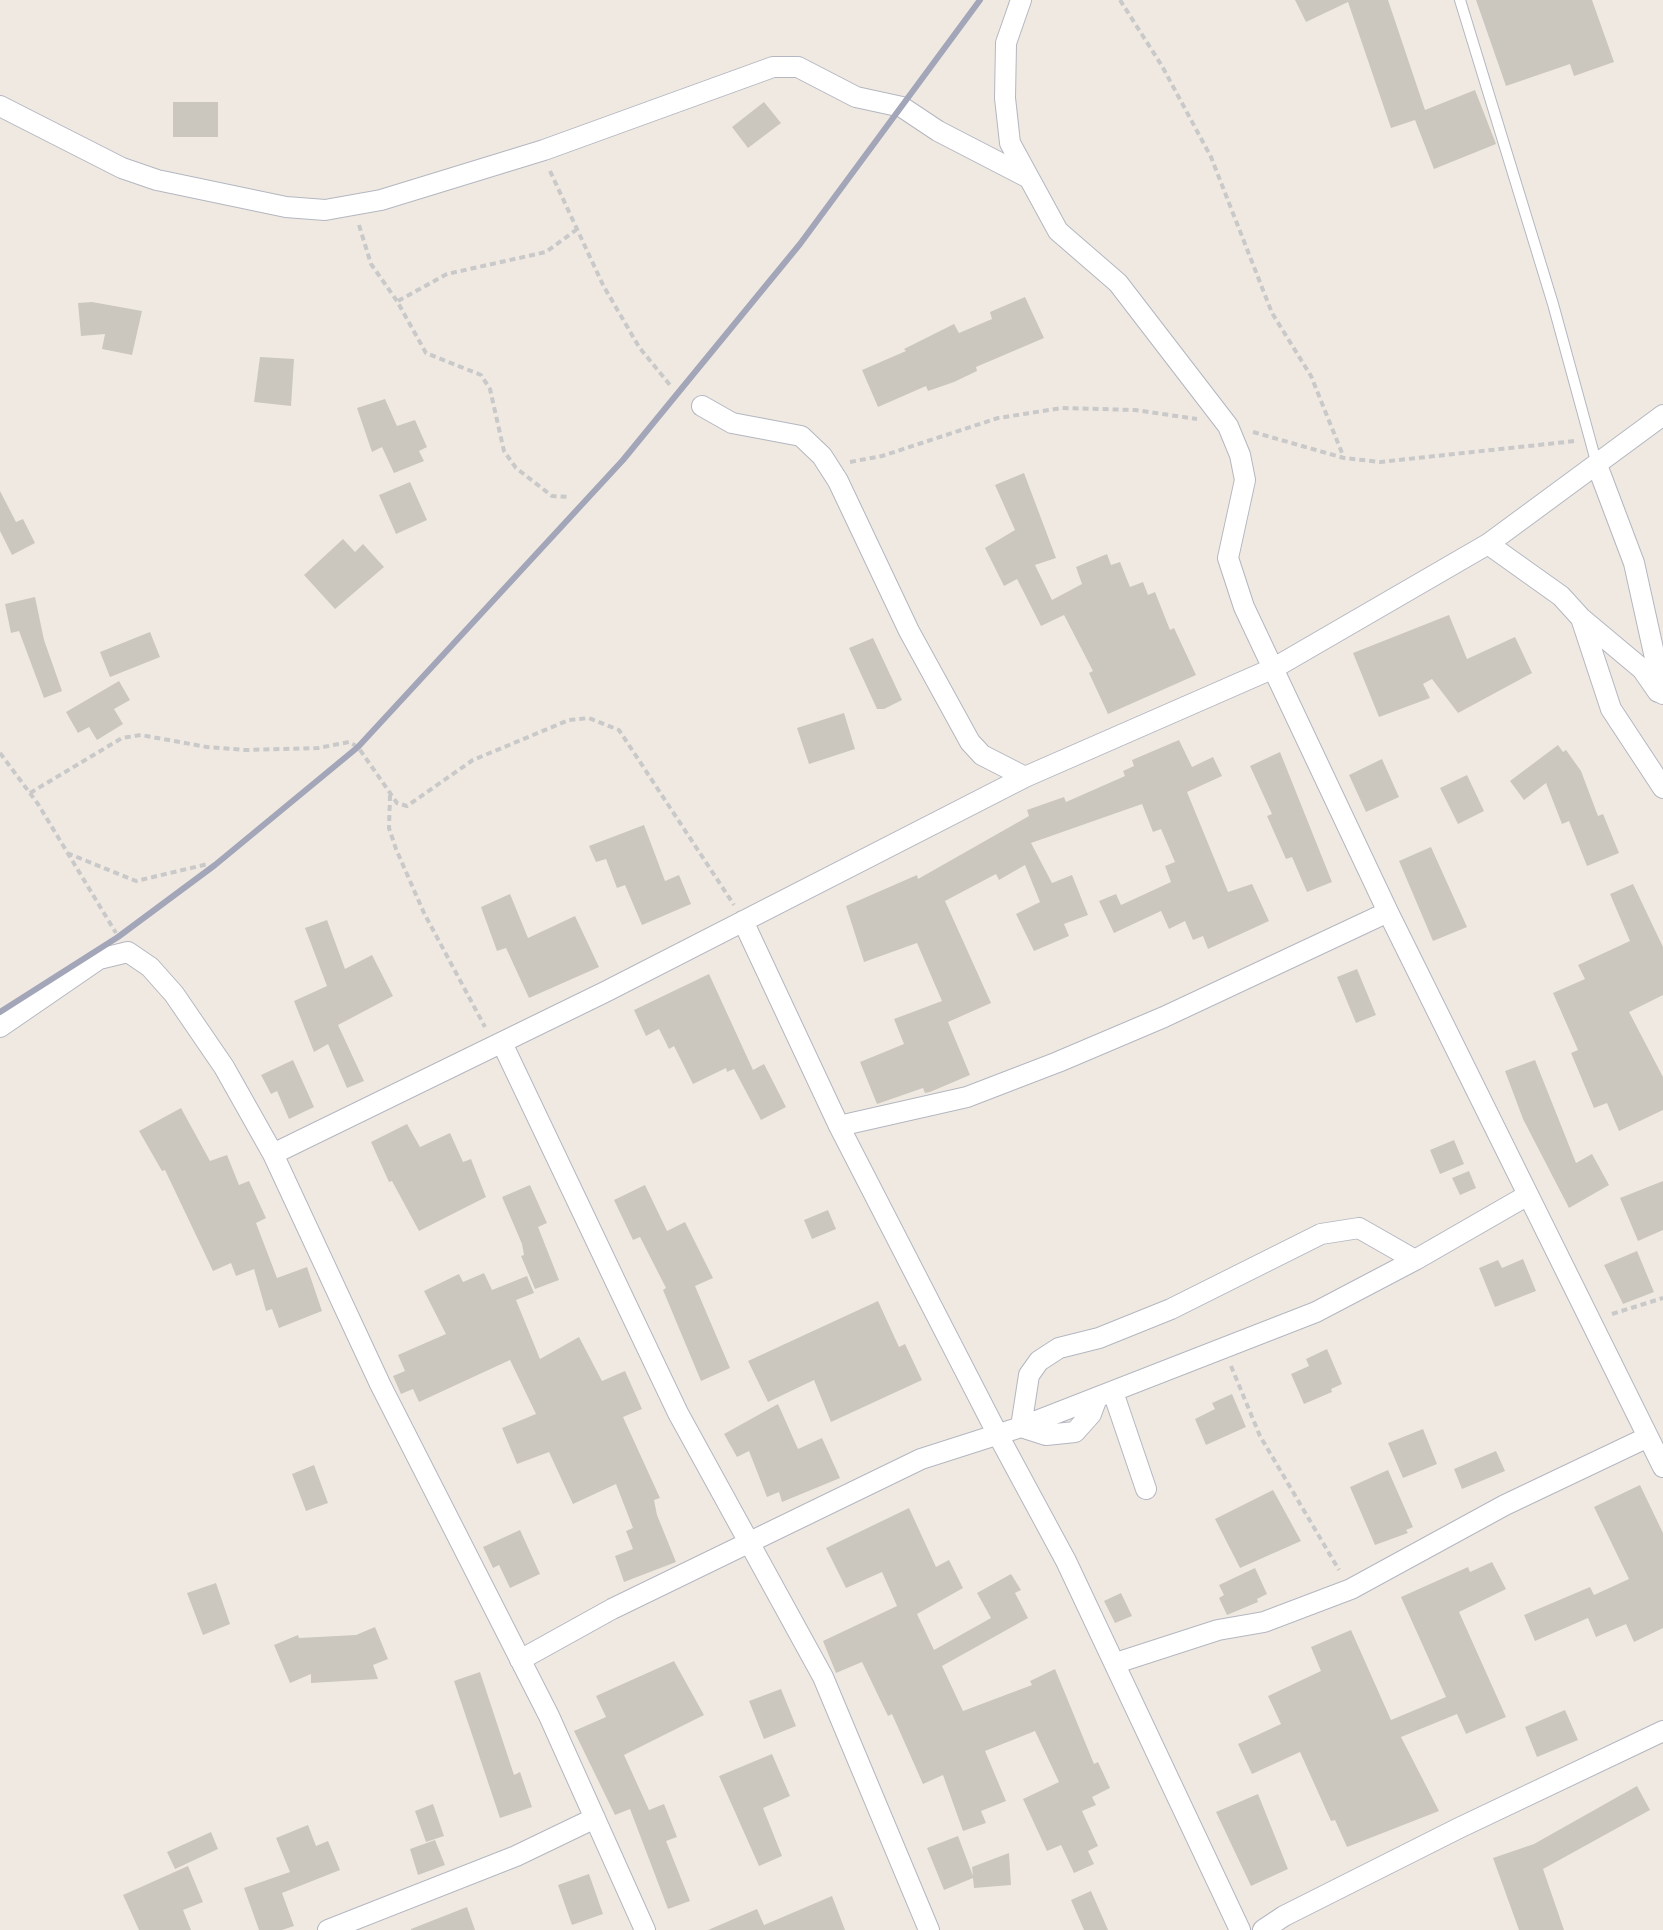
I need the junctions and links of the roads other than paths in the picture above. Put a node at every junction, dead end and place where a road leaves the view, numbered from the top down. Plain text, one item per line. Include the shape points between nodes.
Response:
1 (1021, 0) edge
2 (1460, 0) edge
3 (0, 106) edge
4 (1027, 177) junction
5 (702, 406) dead end
6 (1663, 415) edge
7 (1597, 465) junction
8 (1488, 544) junction
9 (1581, 618) junction
10 (1274, 668) junction
11 (1663, 696) edge
12 (1025, 777) junction
13 (1663, 788) edge
14 (1388, 912) junction
15 (743, 921) junction
16 (0, 1027) edge
17 (498, 1045) junction
18 (839, 1126) junction
19 (273, 1154) junction
20 (1528, 1195) junction
21 (1415, 1260) junction
22 (1105, 1395) junction
23 (1021, 1427) junction
24 (998, 1435) junction
25 (1648, 1437) junction
26 (1663, 1467) edge
27 (1146, 1489) dead end
28 (749, 1545) junction
29 (520, 1660) junction
30 (1116, 1663) junction
31 (1663, 1731) edge
32 (595, 1818) junction
33 (328, 1930) edge
34 (645, 1930) edge
35 (929, 1930) edge
36 (1240, 1930) edge
37 (1263, 1930) edge

1 - 4 street via 1006,43 1005,98 1010,143
2 - 7 lane
3 - 4 street via 122,168 157,180 325,210 354,207 544,150 773,67 798,67 856,97 902,107
4 - 10 street via 1058,231 1118,283 1226,423 1245,480 1228,558 1244,607
5 - 12 street via 732,423 801,436 828,465 970,742 982,755
6 - 7 street
7 - 8 street
7 - 11 street via 1634,563
8 - 9 street via 1561,596
8 - 10 street
9 - 11 street via 1642,669
9 - 13 street via 1611,709
10 - 12 street
10 - 14 street
12 - 15 street
14 - 18 street via 1071,1057 967,1097
14 - 20 street
15 - 17 street
15 - 18 street
16 - 19 street via 99,959 128,952 174,994 224,1067
17 - 19 street
17 - 28 street via 678,1413
18 - 24 street
19 - 29 street via 374,1371
20 - 21 street
20 - 25 street
21 - 22 street via 1316,1312
21 - 23 street via 1359,1228 1321,1234 1171,1309 1059,1348 1029,1375
22 - 23 street
22 - 27 street
23 - 24 street
24 - 28 street via 921,1459
24 - 30 street
25 - 26 street
25 - 30 street via 1505,1505 1351,1589 1264,1622 1218,1630
28 - 29 street via 612,1609
28 - 35 street via 823,1677
29 - 32 street
30 - 36 street
31 - 37 street via 1459,1828
32 - 33 street via 516,1856
32 - 34 street

